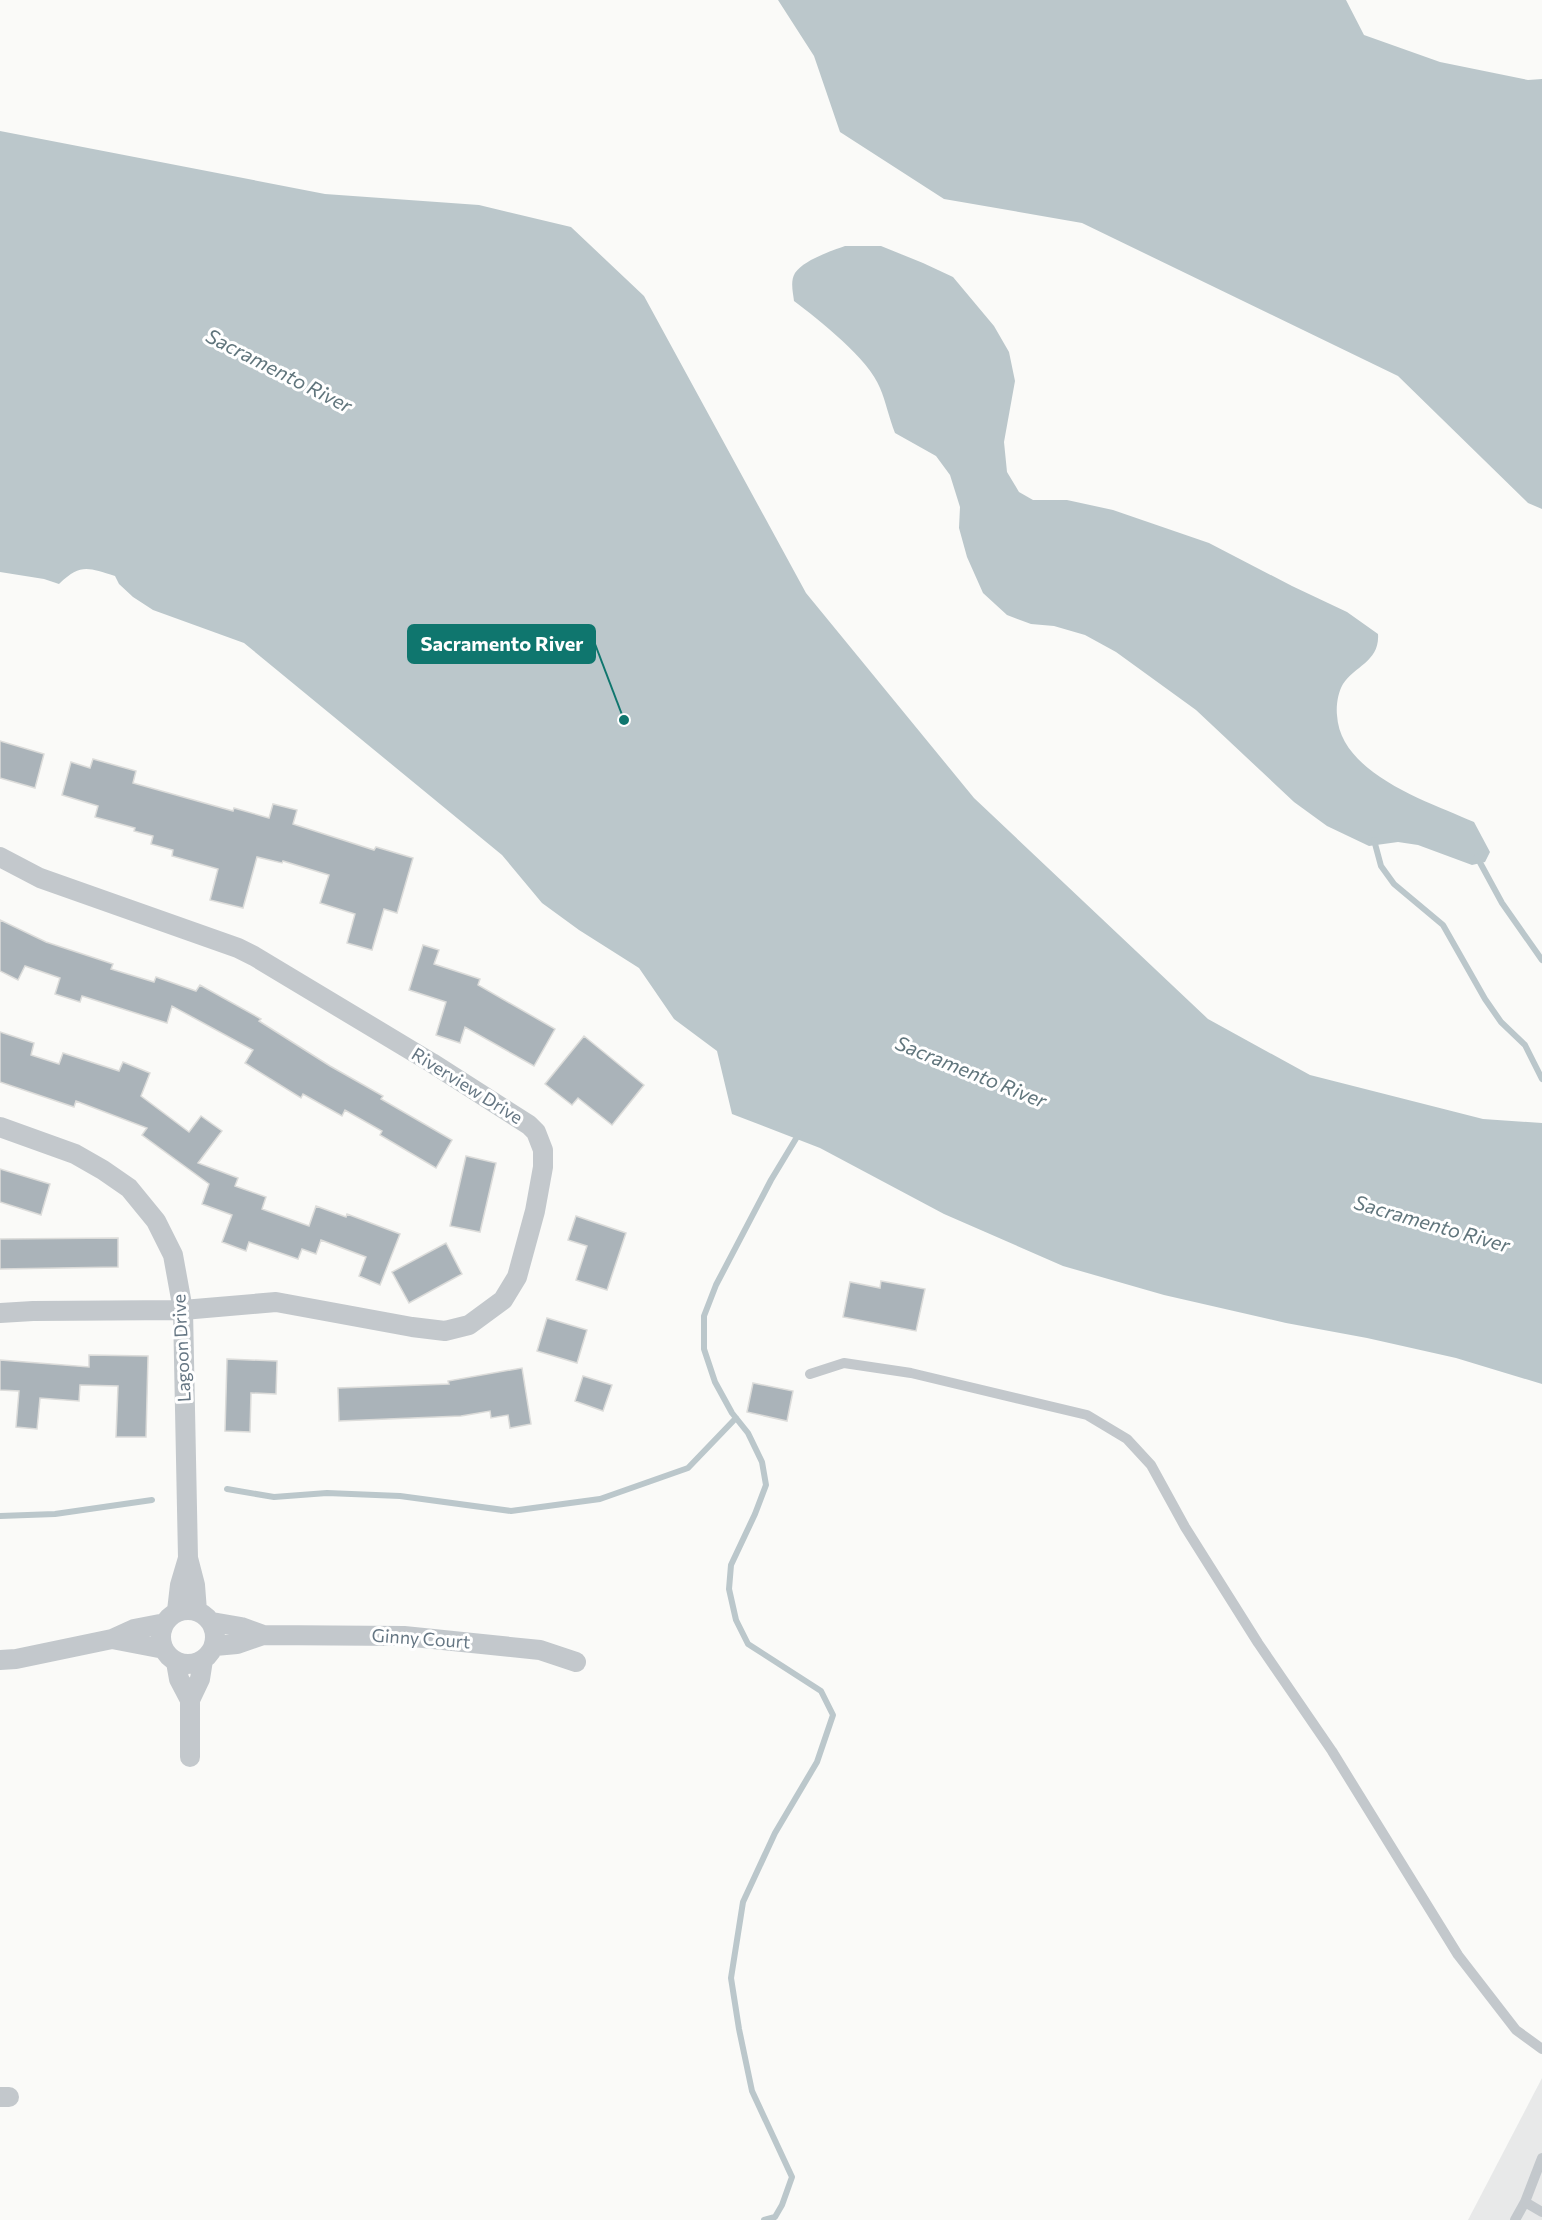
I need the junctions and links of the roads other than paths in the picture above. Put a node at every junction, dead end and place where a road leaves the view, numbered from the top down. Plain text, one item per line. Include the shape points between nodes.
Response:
1 (0, 857) edge
2 (0, 1127) edge
3 (183, 1310) junction
4 (0, 1313) edge
5 (810, 1374) dead end
6 (188, 1558) junction
7 (171, 1617) junction
8 (205, 1617) junction
9 (263, 1635) junction
10 (112, 1639) junction
11 (209, 1653) junction
12 (170, 1655) junction
13 (0, 1660) edge
14 (576, 1662) dead end
15 (190, 1700) junction
16 (190, 1757) dead end
17 (1542, 2049) edge
18 (1542, 2158) edge
19 (1525, 2202) junction
20 (1542, 2212) edge
21 (1515, 2220) edge

1 - 3 street, Riverview Drive via 39,878 246,952 529,1125 540,1142 543,1167 517,1276 503,1300 469,1324 445,1331 276,1302
2 - 3 street, Lagoon Drive via 75,1154 129,1188 156,1221 173,1255
3 - 4 street, Riverview Drive
3 - 6 street, Lagoon Drive
5 - 17 lane via 844,1363 911,1373 1088,1415 1127,1439 1151,1465 1185,1527 1332,1751 1458,1955 1516,2030
6 - 7 street
6 - 8 street
7 - 8 street
7 - 10 street
7 - 12 street via 161,1632 161,1641
8 - 9 street
8 - 11 street via 216,1637
9 - 11 street
9 - 14 street, Ginny Court via 404,1636 540,1650
10 - 12 street
10 - 13 street
11 - 12 street via 186,1665
11 - 15 street
12 - 15 street
15 - 16 street
18 - 19 lane
19 - 20 lane
19 - 21 lane

